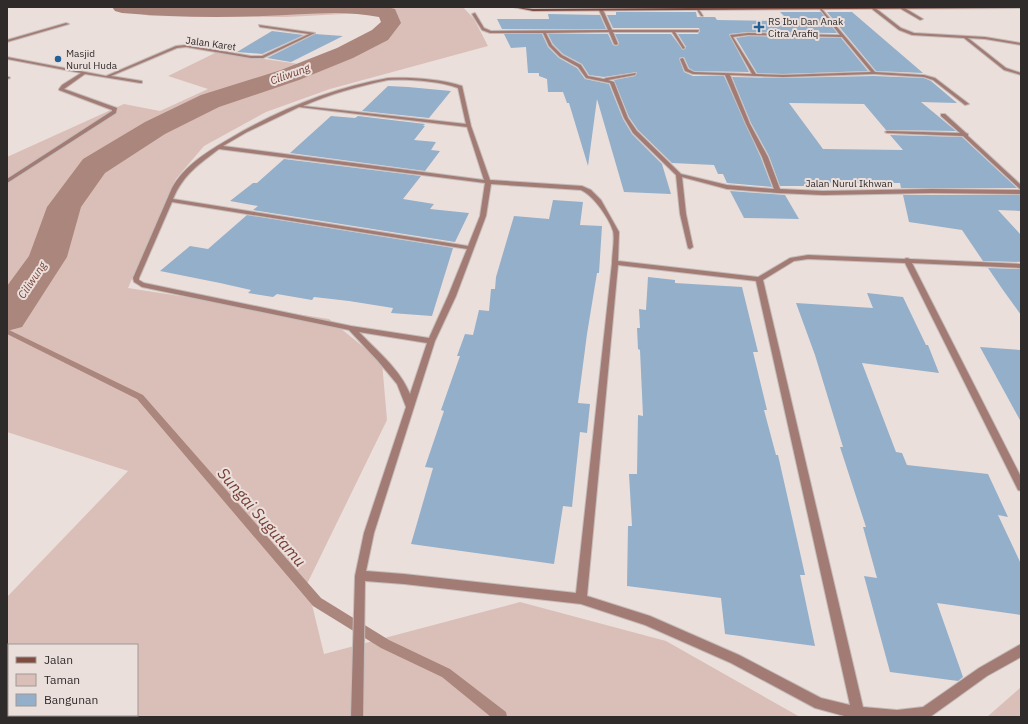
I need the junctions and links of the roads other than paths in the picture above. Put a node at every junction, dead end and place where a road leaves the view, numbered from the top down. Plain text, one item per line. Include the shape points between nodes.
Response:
1 (515, 7) edge
2 (1021, 7) edge
3 (703, 8) edge
4 (873, 8) junction
5 (890, 8) edge
6 (902, 8) junction
7 (697, 9) junction
8 (820, 9) junction
9 (601, 10) junction
10 (474, 14) dead end
11 (702, 15) dead end
12 (922, 20) dead end
13 (67, 24) dead end
14 (260, 26) dead end
15 (609, 31) junction
16 (673, 31) junction
17 (698, 31) dead end
18 (544, 32) junction
19 (841, 36) junction
20 (966, 38) junction
21 (7, 41) edge
22 (616, 44) dead end
23 (1021, 44) edge
24 (683, 48) dead end
25 (7, 58) edge
26 (682, 59) dead end
27 (84, 73) junction
28 (874, 73) junction
29 (635, 74) dead end
30 (727, 74) junction
31 (1021, 74) edge
32 (755, 75) junction
33 (106, 77) junction
34 (603, 80) junction
35 (140, 82) dead end
36 (967, 104) dead end
37 (299, 106) junction
38 (943, 115) dead end
39 (469, 126) junction
40 (887, 132) dead end
41 (966, 135) junction
42 (217, 147) junction
43 (679, 175) junction
44 (7, 181) edge
45 (488, 182) junction
46 (1021, 188) edge
47 (778, 191) junction
48 (1021, 192) edge
49 (170, 200) junction
50 (690, 247) dead end
51 (471, 248) junction
52 (907, 260) junction
53 (615, 263) junction
54 (1021, 266) edge
55 (759, 279) junction
56 (351, 328) junction
57 (431, 341) junction
58 (410, 407) junction
59 (1021, 487) edge
60 (360, 576) junction
61 (581, 599) junction
62 (1021, 650) edge
63 (858, 713) junction
64 (357, 717) edge

1 - 9 main road via 533,10
2 - 6 main road
3 - 7 main road
3 - 8 main road
4 - 5 main road
4 - 8 main road
4 - 20 street via 906,33
5 - 6 main road
6 - 12 street
7 - 9 main road
7 - 11 street
8 - 19 street
9 - 15 street
10 - 18 street via 486,31
13 - 21 street
14 - 33 street, Jalan Karet via 313,34 263,57 186,46 176,47
15 - 16 street
15 - 18 street
15 - 22 street
16 - 17 street
16 - 24 street
18 - 34 street via 550,45 561,56 580,66 587,77
19 - 28 street
19 - 32 street via 731,36
20 - 23 street
20 - 31 street via 1005,69
25 - 27 street
26 - 30 street via 687,72
27 - 33 street
27 - 44 street via 62,89 115,109 114,112
28 - 32 street
28 - 36 street via 930,77
29 - 34 street
30 - 32 street
30 - 47 street
33 - 35 street
34 - 43 street via 612,82 626,118 635,132
37 - 39 street
37 - 39 street via 383,80 452,84 460,87
37 - 42 street
38 - 41 street
39 - 45 street
40 - 41 street
41 - 46 street
42 - 45 street
42 - 49 street via 190,168 178,182
43 - 47 street, Jalan Nurul Ikhwan via 727,187
43 - 50 street
45 - 51 street via 483,216
45 - 53 street via 572,187 589,191 599,201 616,232
47 - 48 street, Jalan Nurul Ikhwan
49 - 51 street
49 - 56 street via 136,278 138,283
51 - 57 street
52 - 54 street
52 - 55 street via 808,257 792,259
52 - 59 street
53 - 55 street
53 - 61 street
55 - 63 street
56 - 57 street
56 - 58 street via 401,383
57 - 58 street
58 - 60 street via 369,533
60 - 61 street via 404,578
60 - 64 street
61 - 63 street via 646,620 735,659 819,704
62 - 63 street via 983,672 925,713 898,716

